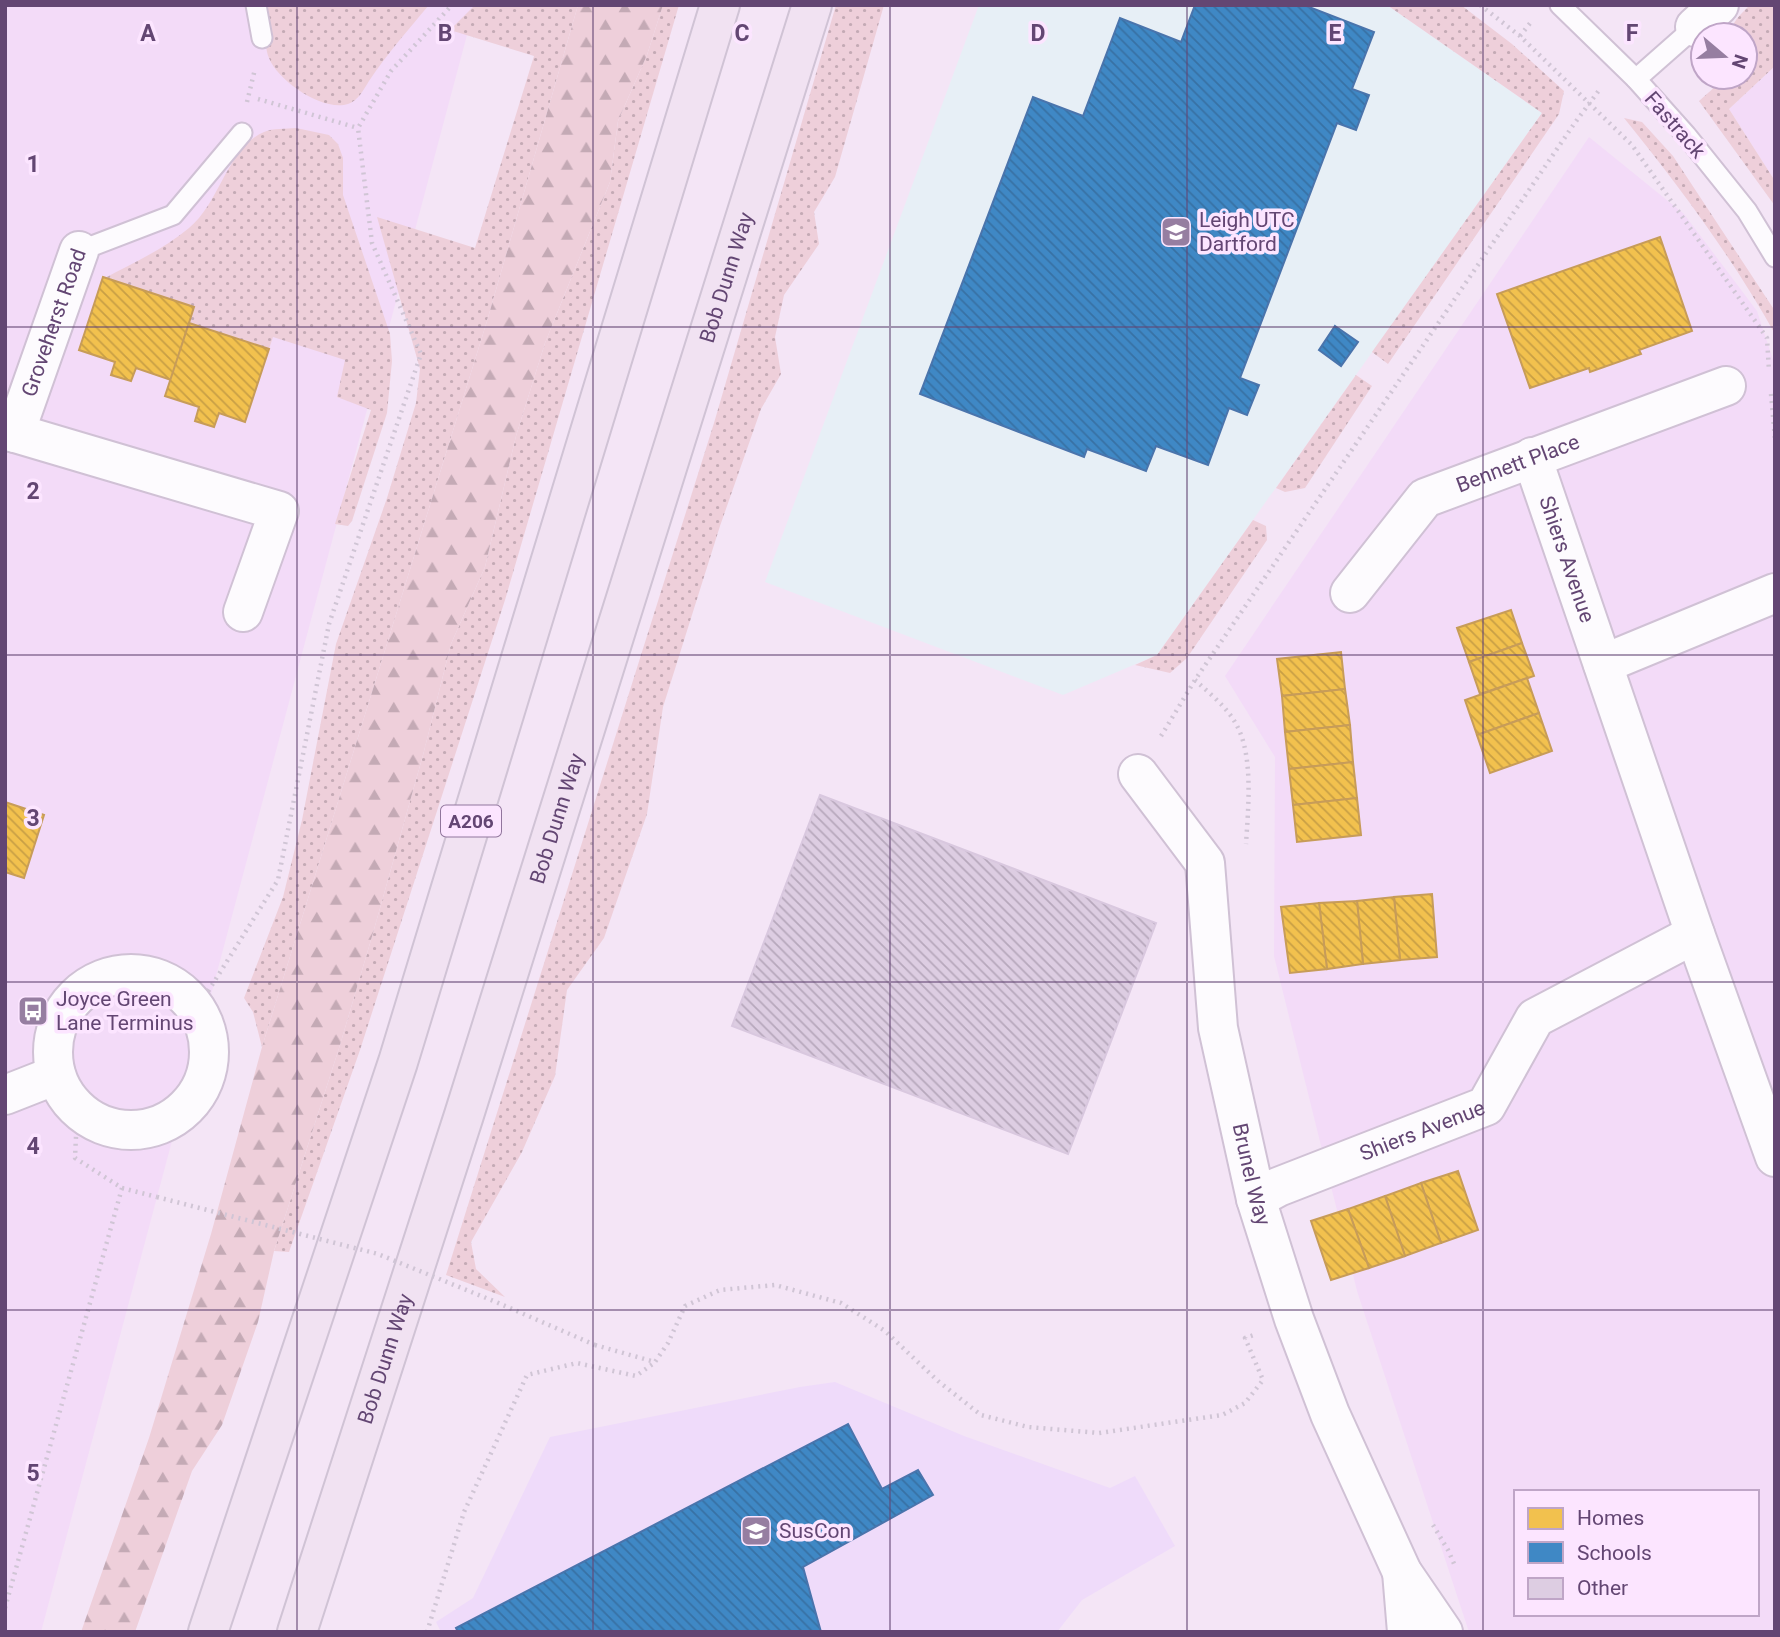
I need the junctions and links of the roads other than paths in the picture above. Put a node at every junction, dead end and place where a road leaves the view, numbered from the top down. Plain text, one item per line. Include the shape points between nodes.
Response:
1 (256, 5) edge
2 (720, 5) edge
3 (812, 5) edge
4 (1560, 5) edge
5 (1707, 16) edge
6 (262, 38) road end
7 (1636, 79) junction
8 (242, 132) road end
9 (79, 251) joint
10 (1775, 257) edge
11 (1726, 386) dead end
12 (10, 431) edge
13 (1532, 457) junction
14 (1350, 593) dead end
15 (1775, 593) edge
16 (243, 612) dead end
17 (1603, 664) junction
18 (1138, 774) road end
19 (1695, 934) junction
20 (56, 1076) junction
21 (5, 1096) edge
22 (1768, 1113) edge
23 (1775, 1157) edge
24 (1256, 1199) junction
25 (1402, 1572) junction
26 (208, 1632) edge
27 (297, 1632) edge
28 (1407, 1632) edge
29 (1443, 1632) edge

1 - 6 lane
2 - 26 main road, A206 via 402,1048
3 - 27 main road, Bob Dunn Way
4 - 7 lane, Fastrack
5 - 7 lane
7 - 10 lane, Fastrack via 1747,211
8 - 9 lane, Groveherst Road via 173,215
9 - 12 street, Groveherst Road
11 - 13 street, Bennett Place
12 - 16 street, Groveherst Road via 279,512
13 - 14 street, Bennett Place via 1425,498
13 - 17 street, Shiers Avenue
15 - 17 street
17 - 19 street, Shiers Avenue
18 - 24 street, Brunel Way via 1205,863 1218,1028
19 - 22 street, Shiers Avenue
19 - 24 street, Shiers Avenue via 1535,1018 1486,1106
20 - 20 street via 53,1048 59,1021 84,989 108,977 140,974 167,981 189,998 208,1034 210,1057 203,1084 190,1105 168,1122 135,1131 109,1128 78,1110
20 - 21 street
22 - 23 street, Shiers Avenue
24 - 25 street, Brunel Way via 1330,1414
25 - 28 street, Brunel Way
25 - 29 street, Brunel Way

